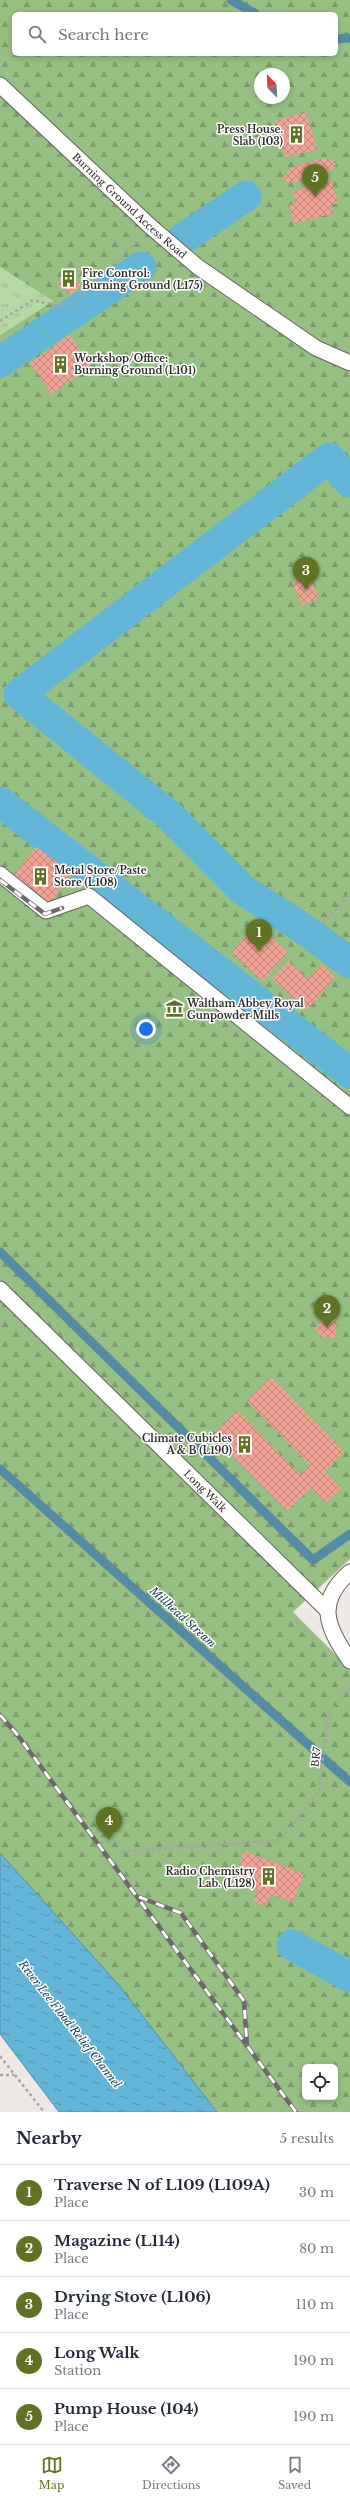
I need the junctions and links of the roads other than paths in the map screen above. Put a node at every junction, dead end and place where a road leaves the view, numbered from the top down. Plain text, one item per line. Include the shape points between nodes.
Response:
1 (0, 85) edge
2 (350, 363) edge
3 (0, 874) edge
4 (350, 1107) edge
5 (0, 1289) edge
6 (350, 1572) edge
7 (326, 1609) junction
8 (350, 1661) edge

1 - 2 lane, Burning Ground Access Road via 151,227 198,267 316,348
3 - 4 lane via 46,911 89,896
5 - 7 lane, Long Walk
6 - 7 lane via 332,1593
7 - 8 lane via 329,1624 338,1644

